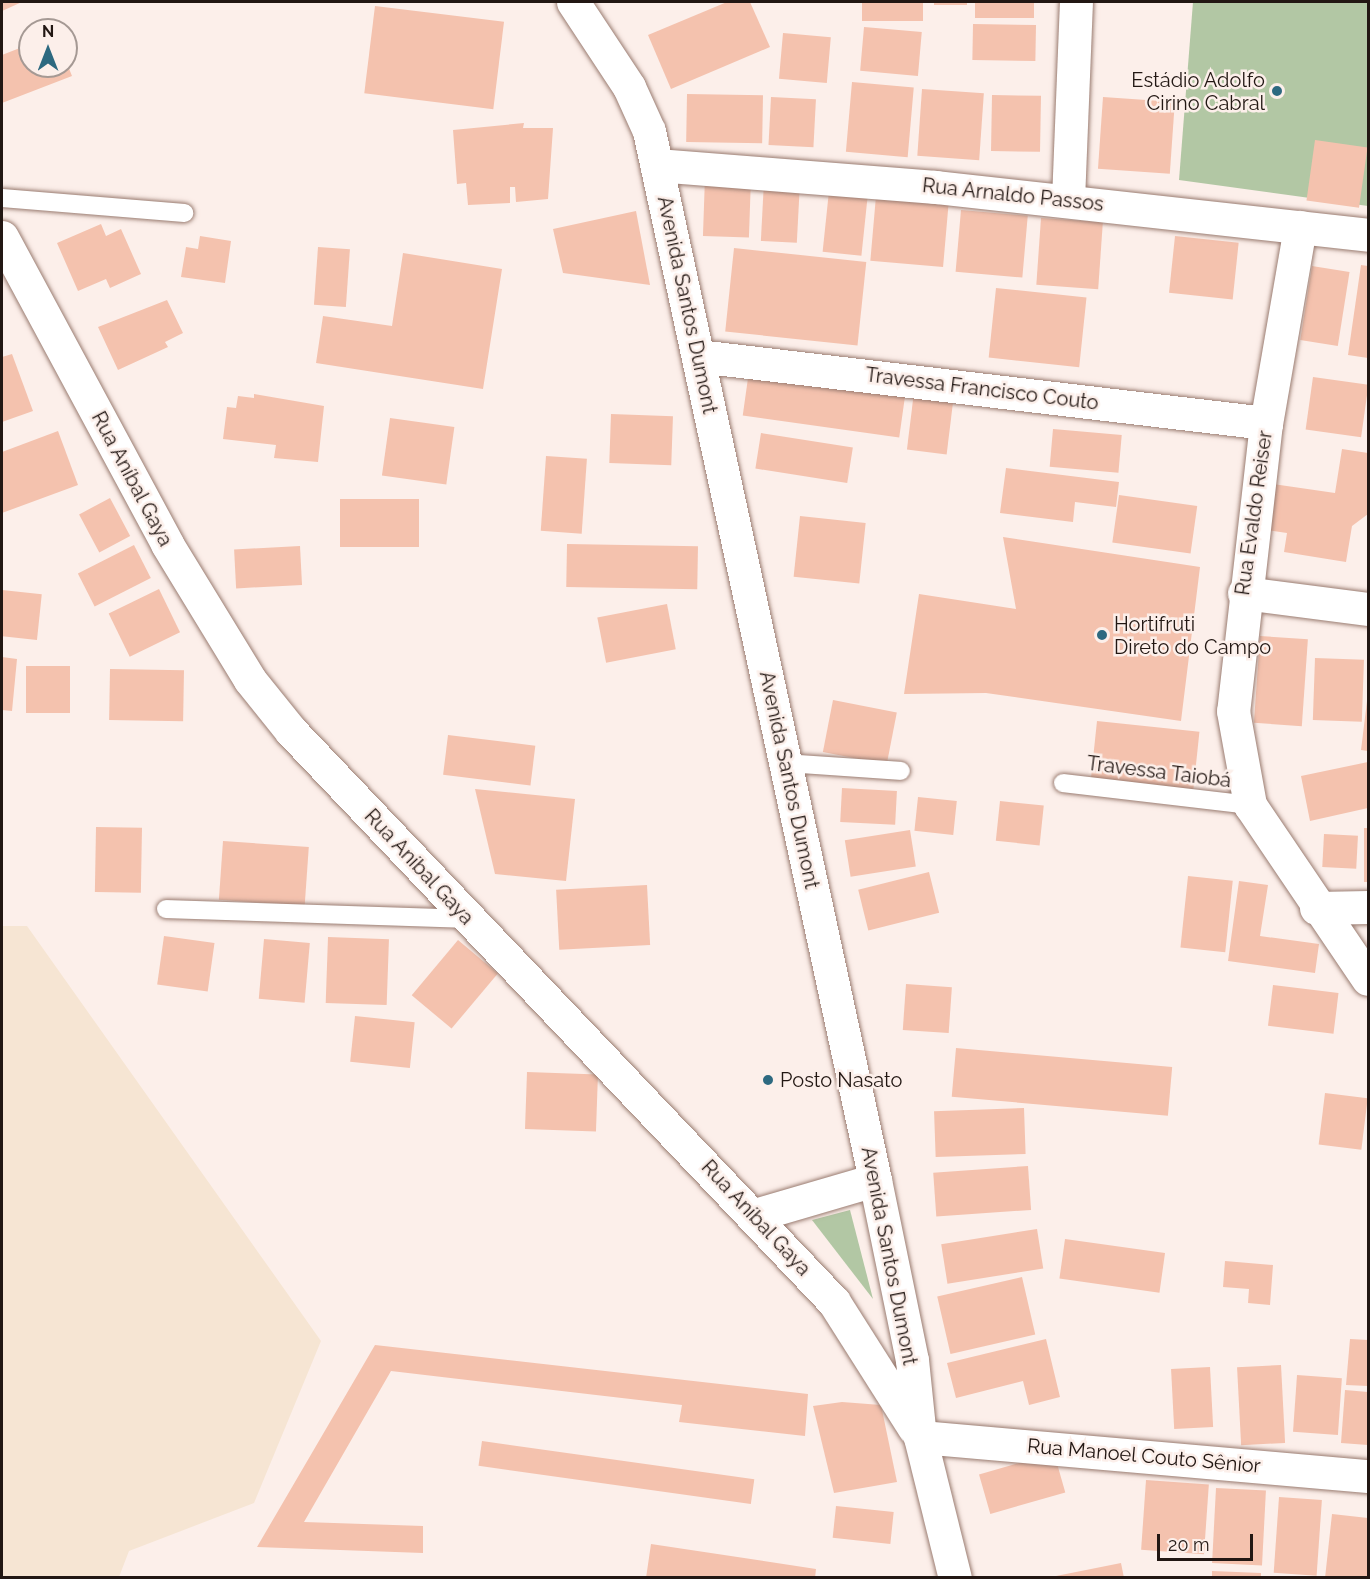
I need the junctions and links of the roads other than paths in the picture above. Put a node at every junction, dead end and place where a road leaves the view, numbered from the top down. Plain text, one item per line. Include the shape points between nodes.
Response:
1 (573, 2) edge
2 (1076, 2) edge
3 (657, 165) junction
4 (2, 198) edge
5 (1068, 200) junction
6 (183, 213) dead end
7 (1300, 227) junction
8 (1368, 235) edge
9 (2, 237) edge
10 (698, 356) junction
11 (1266, 423) junction
12 (1244, 593) junction
13 (1368, 609) edge
14 (785, 763) junction
15 (902, 771) dead end
16 (1063, 783) dead end
17 (1250, 805) junction
18 (1316, 908) junction
19 (1368, 908) edge
20 (166, 909) dead end
21 (469, 919) junction
22 (1368, 979) edge
23 (875, 1180) junction
24 (755, 1215) junction
25 (920, 1437) junction
26 (1368, 1476) edge
27 (955, 1578) edge

1 - 3 main road, Avenida Santos Dumont via 629,87 649,131
2 - 5 main road
3 - 5 main road, Rua Arnaldo Passos
3 - 10 main road, Avenida Santos Dumont
4 - 6 lane
5 - 7 main road, Rua Arnaldo Passos
7 - 8 main road, Rua Arnaldo Passos
7 - 11 main road, Rua Evaldo Reiser
9 - 21 main road, Rua Aníbal Gaya via 161,533 236,660 291,732
10 - 11 main road, Travessa Francisco Couto
10 - 14 main road, Avenida Santos Dumont
11 - 12 main road, Rua Evaldo Reiser
12 - 13 main road
12 - 17 main road, Rua Evaldo Reiser via 1233,711
14 - 15 lane
14 - 23 main road, Avenida Santos Dumont
16 - 17 lane, Travessa Taiobá
17 - 18 main road, Rua Evaldo Reiser
18 - 19 main road
18 - 22 main road, Rua Evaldo Reiser
20 - 21 lane
21 - 24 main road, Rua Aníbal Gaya
23 - 24 main road
23 - 25 main road, Avenida Santos Dumont via 912,1360
24 - 25 main road, Rua Aníbal Gaya via 834,1302
25 - 26 main road, Rua Manoel Couto Sênior
25 - 27 main road, Avenida Santos Dumont

